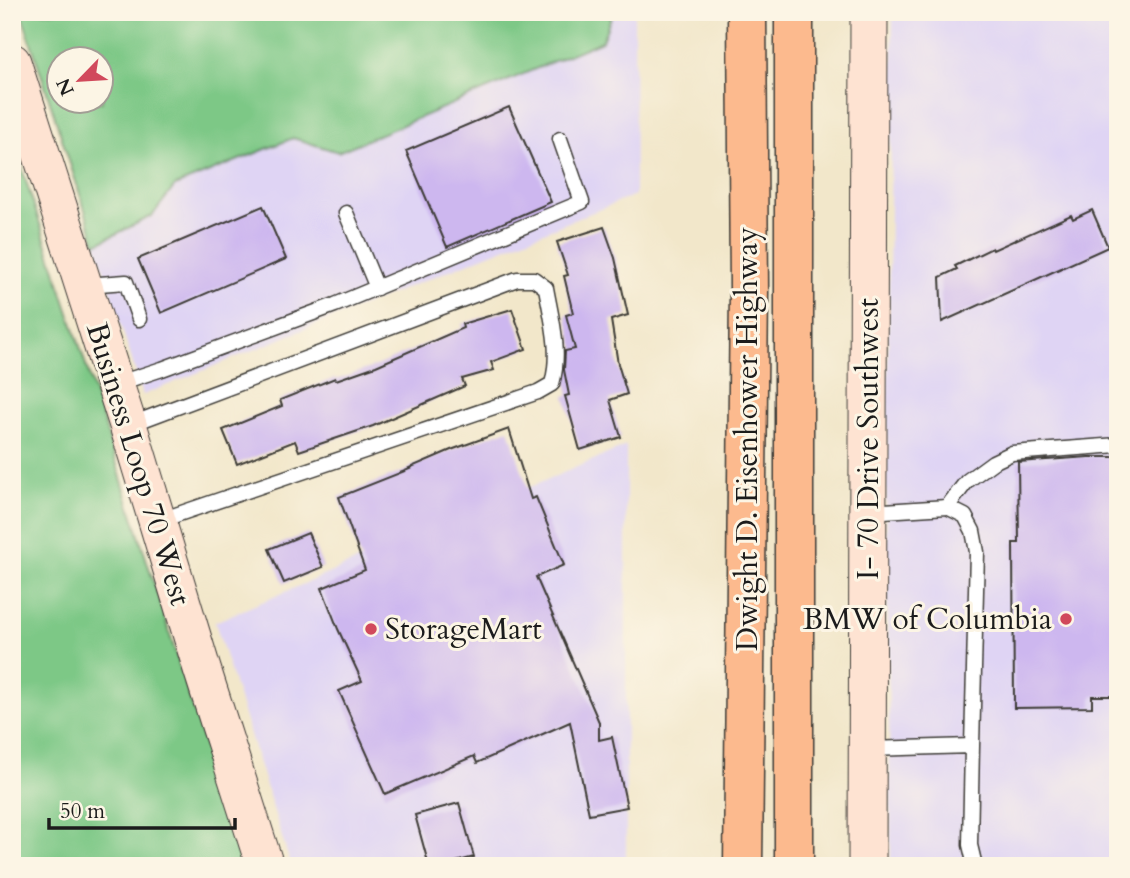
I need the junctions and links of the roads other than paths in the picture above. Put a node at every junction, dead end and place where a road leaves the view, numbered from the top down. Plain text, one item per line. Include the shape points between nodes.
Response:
1 (747, 12) edge
2 (794, 12) edge
3 (869, 12) edge
4 (12, 62) edge
5 (560, 139) dead end
6 (346, 213) dead end
7 (83, 286) junction
8 (377, 288) junction
9 (139, 318) dead end
10 (115, 384) junction
11 (128, 425) junction
12 (1118, 445) edge
13 (947, 507) junction
14 (868, 512) junction
15 (158, 522) junction
16 (972, 746) junction
17 (867, 749) junction
18 (265, 866) edge
19 (743, 866) edge
20 (793, 866) edge
21 (867, 866) edge
22 (975, 866) edge

1 - 19 highway, Dwight D. Eisenhower Highway
2 - 20 highway, Dwight D. Eisenhower Highway
3 - 14 street, I- 70 Drive Southwest
4 - 7 street, Business Loop 70 West
5 - 8 lane via 582,202
6 - 8 lane
7 - 9 lane via 126,282
7 - 10 street, Business Loop 70 West
8 - 10 lane
10 - 11 street, Business Loop 70 West
11 - 15 street, Business Loop 70 West
11 - 15 lane via 517,279 534,279 546,288 557,349 552,384
12 - 13 lane via 1012,453 967,481
13 - 14 lane
13 - 16 lane via 965,516 977,552
14 - 17 street, I- 70 Drive Southwest
15 - 18 street, Business Loop 70 West
16 - 17 lane
16 - 22 lane via 970,845
17 - 21 street, I- 70 Drive Southwest

